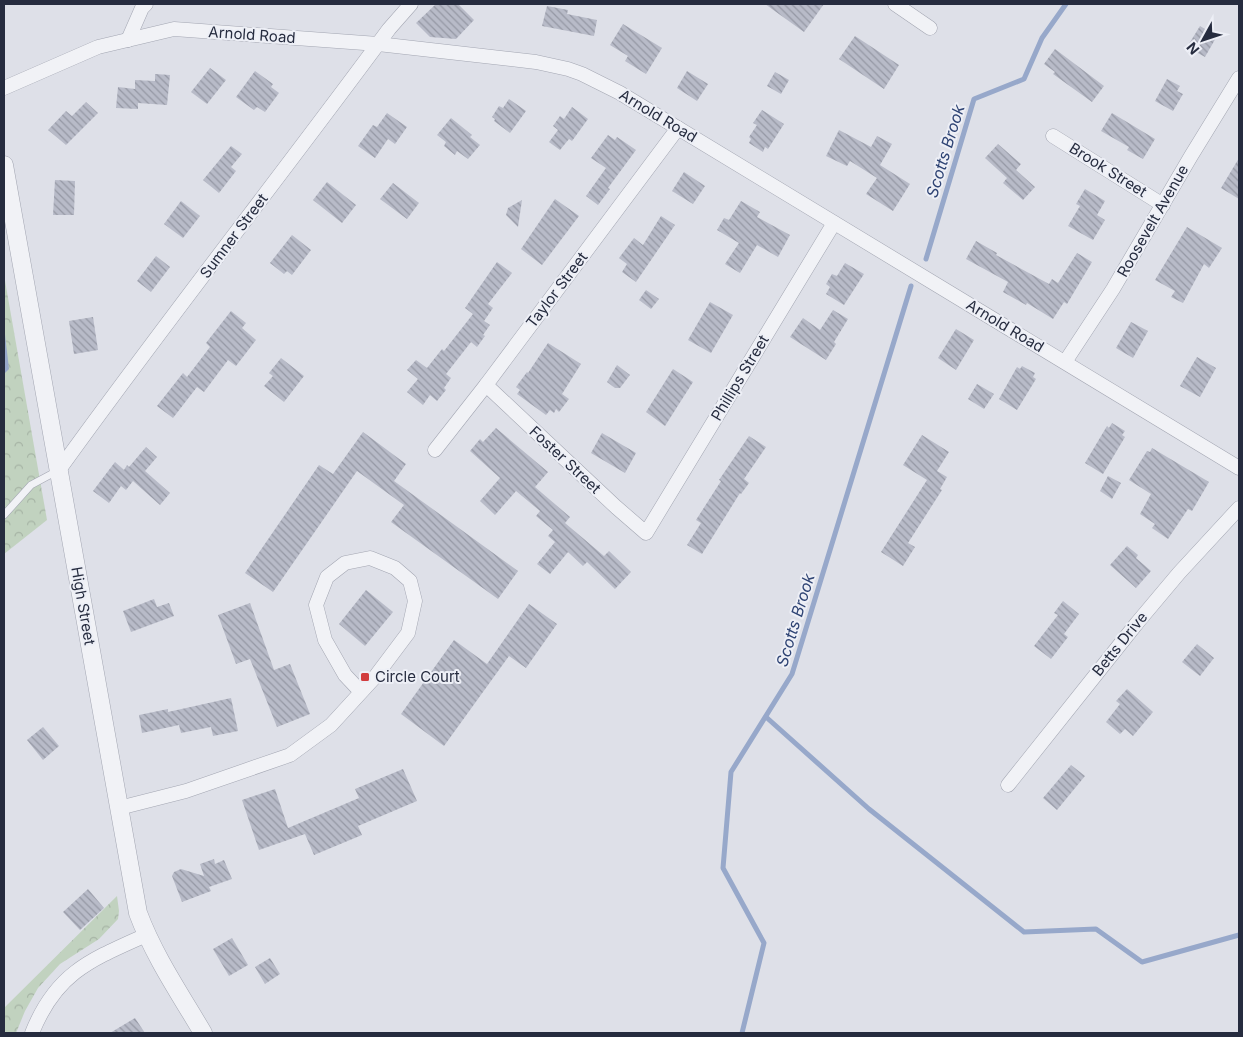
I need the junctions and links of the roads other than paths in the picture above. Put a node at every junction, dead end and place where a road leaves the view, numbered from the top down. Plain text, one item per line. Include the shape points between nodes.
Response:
1 (146, 4) edge
2 (411, 4) edge
3 (895, 4) edge
4 (930, 28) dead end
5 (128, 40) junction
6 (378, 44) junction
7 (1239, 78) edge
8 (4, 88) edge
9 (678, 128) junction
10 (1052, 136) dead end
11 (5, 176) edge
12 (1163, 205) junction
13 (834, 223) junction
14 (1065, 362) junction
15 (486, 385) junction
16 (435, 450) dead end
17 (1239, 468) edge
18 (59, 470) junction
19 (1239, 508) edge
20 (4, 515) edge
21 (646, 533) joint
22 (361, 692) junction
23 (1008, 785) dead end
24 (119, 808) junction
25 (146, 935) junction
26 (32, 1033) edge
27 (203, 1033) edge

1 - 5 street
2 - 6 street, Sumner Street
3 - 4 street
5 - 6 street, Arnold Road via 174,29
5 - 8 street, Arnold Road via 98,47
6 - 9 street, Arnold Road via 536,62 568,69 599,82
6 - 18 street, Sumner Street via 130,371
7 - 12 street, Roosevelt Avenue
9 - 13 street, Arnold Road
9 - 15 street, Taylor Street
10 - 12 street, Brook Street
11 - 18 street, High Street
12 - 14 street, Roosevelt Avenue
13 - 14 street, Arnold Road
13 - 21 street, Phillips Street
14 - 17 street, Arnold Road
15 - 16 street, Taylor Street
15 - 21 street, Foster Street
18 - 20 lane via 31,485
18 - 24 street, High Street
19 - 23 street, Betts Drive via 1137,623
22 - 22 street via 408,633 415,601 410,581 395,568 370,558 345,563 327,577 316,605 326,640 345,675
22 - 24 street via 331,725 290,755 186,791
24 - 25 street, High Street via 138,913
25 - 26 street via 76,971 49,998
25 - 27 street, High Street

